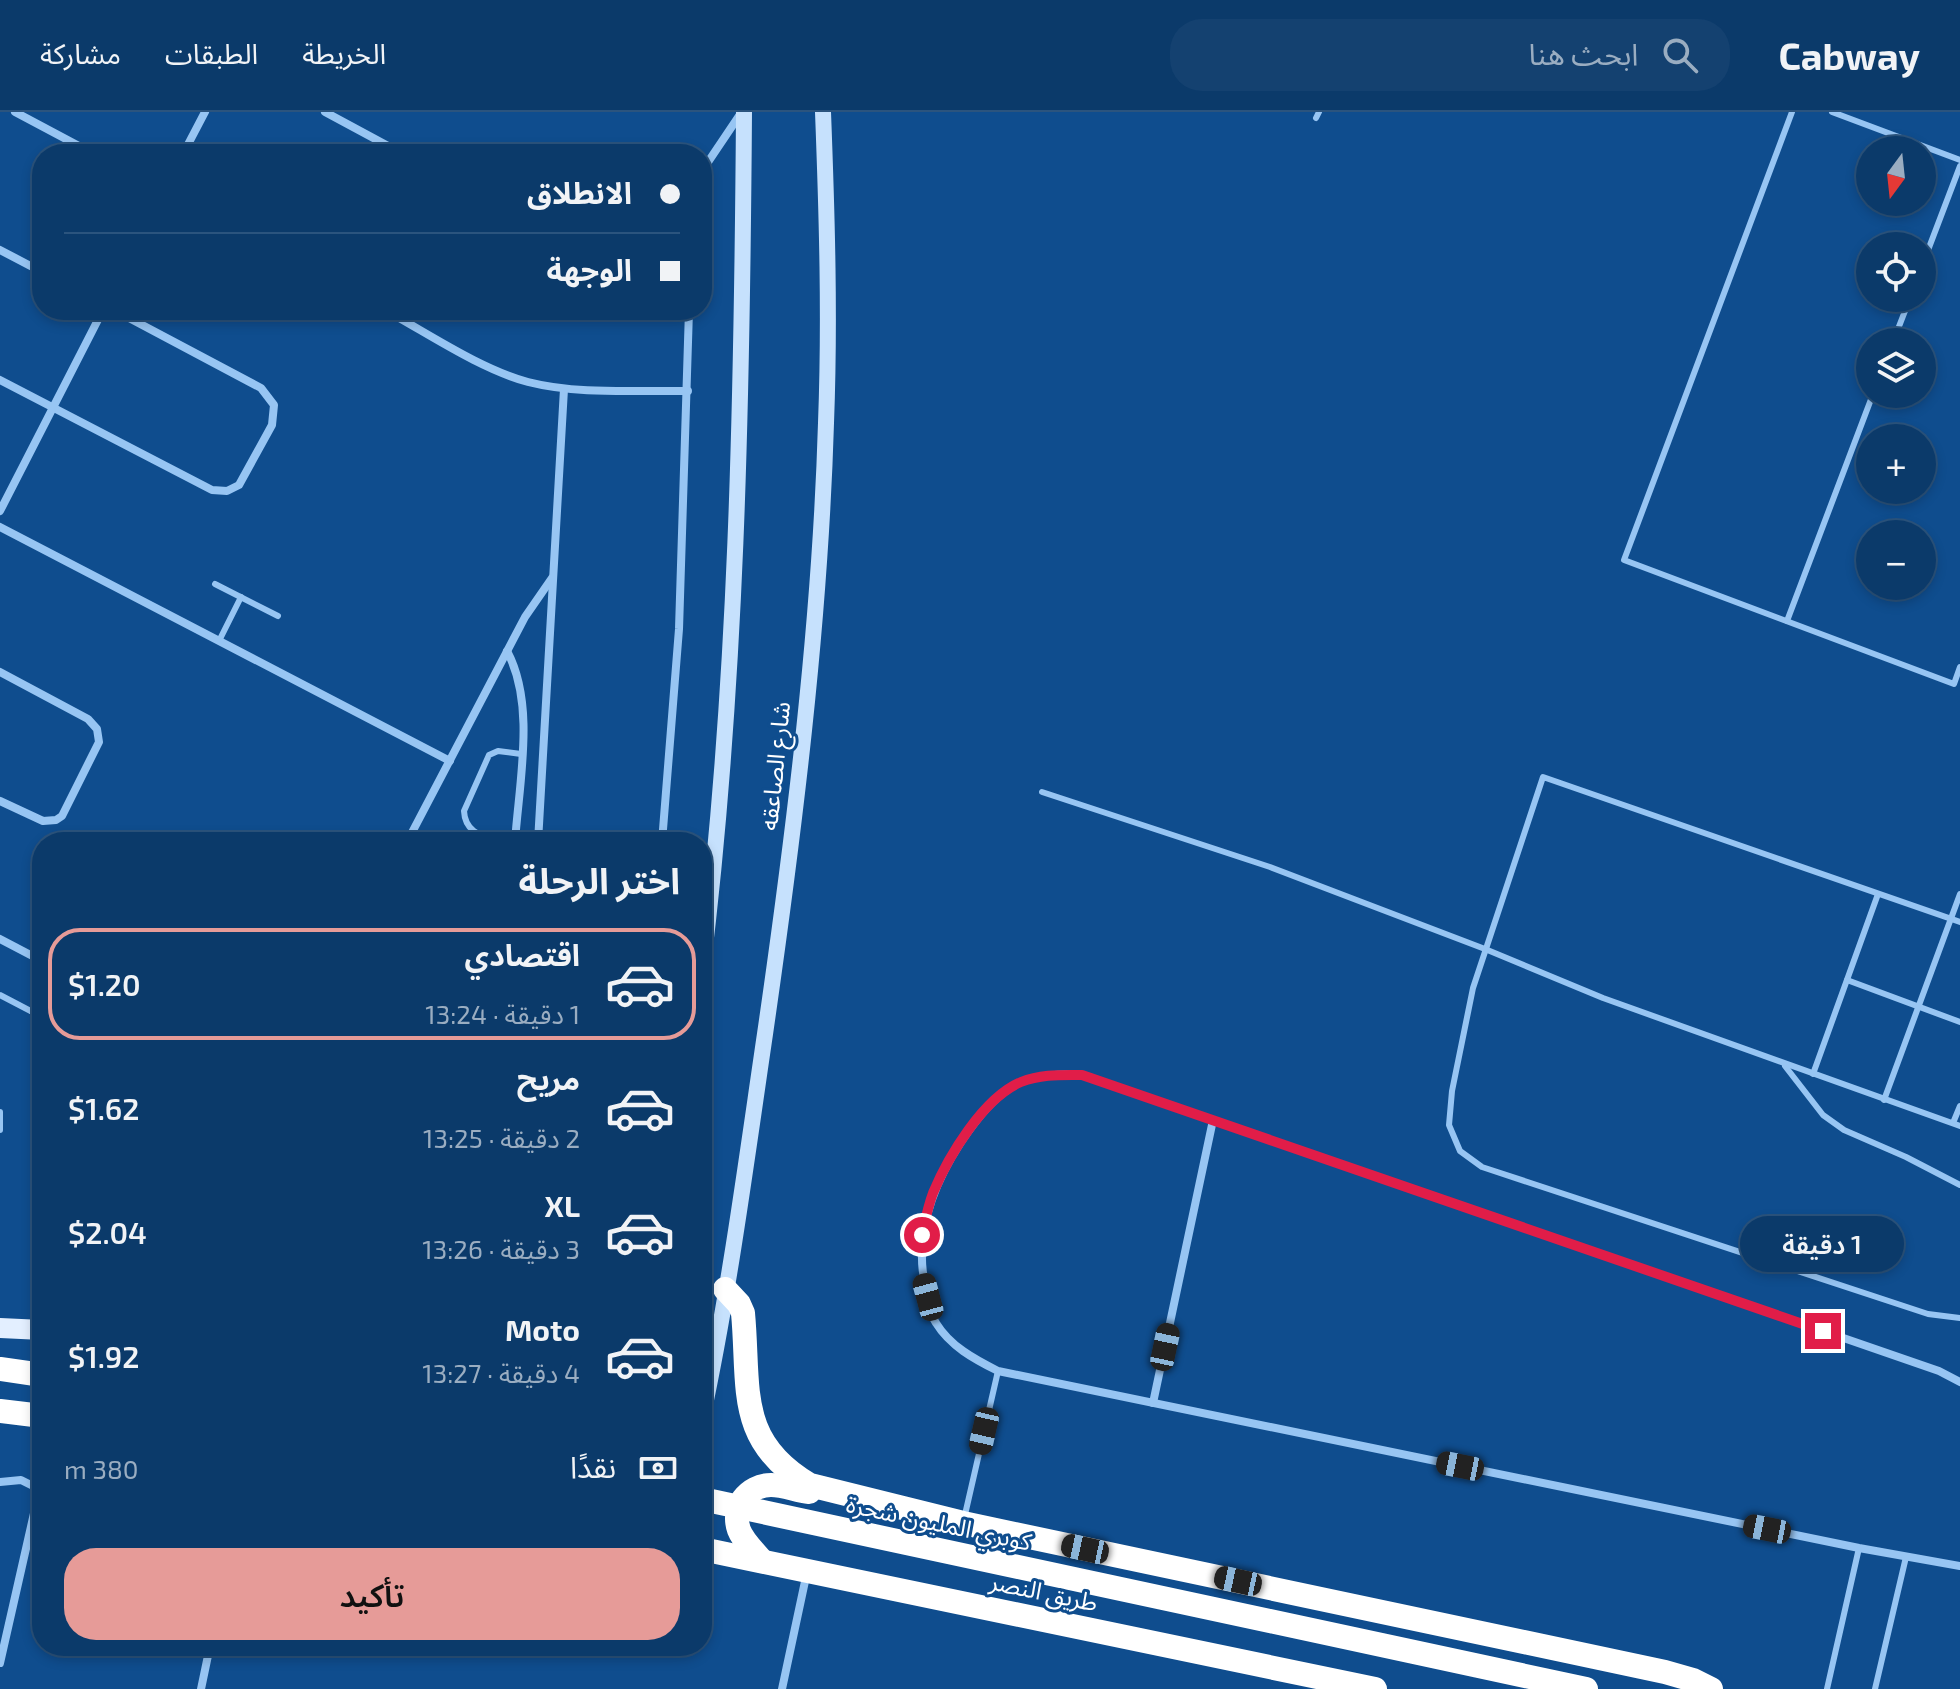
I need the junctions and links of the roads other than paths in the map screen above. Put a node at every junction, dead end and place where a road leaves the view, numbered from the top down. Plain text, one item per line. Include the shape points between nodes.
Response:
1 (15, 112) edge
2 (205, 112) edge
3 (325, 112) edge
4 (743, 112) edge
5 (823, 112) edge
6 (1792, 112) edge
7 (1832, 112) edge
8 (30, 116) edge
9 (77, 144) edge
10 (188, 144) edge
11 (384, 144) edge
12 (712, 157) edge
13 (1960, 160) edge
14 (1960, 166) edge
15 (1935, 232) edge
16 (0, 250) edge
17 (32, 267) edge
18 (98, 320) edge
19 (133, 320) edge
20 (406, 320) edge
21 (689, 320) edge
22 (0, 380) edge
23 (564, 389) junction
24 (688, 391) junction
25 (52, 408) junction
26 (1868, 408) edge
27 (0, 511) edge
28 (0, 527) edge
29 (553, 577) junction
30 (215, 584) dead end
31 (241, 597) junction
32 (278, 616) dead end
33 (1787, 621) junction
34 (219, 641) junction
35 (507, 651) junction
36 (1960, 667) edge
37 (0, 672) edge
38 (521, 754) junction
39 (450, 761) junction
40 (1042, 792) dead end
41 (0, 801) edge
42 (412, 832) edge
43 (474, 832) edge
44 (516, 832) edge
45 (539, 832) edge
46 (663, 832) edge
47 (712, 878) edge
48 (1878, 894) junction
49 (1960, 894) edge
50 (1951, 919) junction
51 (1960, 922) edge
52 (0, 939) edge
53 (1485, 949) junction
54 (32, 956) edge
55 (1847, 980) junction
56 (0, 995) edge
57 (1919, 1006) junction
58 (32, 1012) edge
59 (1960, 1022) edge
60 (1783, 1063) junction
61 (1813, 1074) junction
62 (1884, 1100) junction
63 (1960, 1106) edge
64 (0, 1112) edge
65 (1213, 1120) junction
66 (1957, 1125) edge
67 (0, 1130) edge
68 (1960, 1185) edge
69 (725, 1289) junction
70 (1960, 1318) edge
71 (0, 1328) edge
72 (32, 1330) edge
73 (712, 1339) edge
74 (0, 1369) edge
75 (998, 1371) junction
76 (32, 1374) edge
77 (1960, 1382) edge
78 (1153, 1403) junction
79 (0, 1411) edge
80 (32, 1415) edge
81 (0, 1482) edge
82 (32, 1485) edge
83 (832, 1492) junction
84 (712, 1501) edge
85 (963, 1523) junction
86 (32, 1530) edge
87 (1859, 1548) junction
88 (712, 1551) edge
89 (1906, 1557) junction
90 (762, 1561) junction
91 (1960, 1566) edge
92 (807, 1570) junction
93 (208, 1656) edge
94 (0, 1663) edge
95 (201, 1689) edge
96 (782, 1689) edge
97 (1375, 1689) edge
98 (1586, 1689) edge
99 (1711, 1689) edge
100 (1827, 1689) edge
101 (1875, 1689) edge

1 - 8 street
2 - 10 street
3 - 11 street
4 - 12 street
4 - 47 street, شارع الصاعقه via 734,575
5 - 69 street, شارع الصاعقه via 828,350 817,578 775,962
6 - 33 lane via 1624,560
7 - 13 lane
8 - 9 street
14 - 15 lane
16 - 17 street
18 - 25 street
19 - 25 street via 271,398 274,419 243,480 227,491 212,490
20 - 23 street via 507,375
21 - 24 street
22 - 25 street
23 - 24 street
23 - 29 street
24 - 46 street via 679,629
25 - 27 street
26 - 33 lane
28 - 34 street
29 - 35 street via 532,603
29 - 45 street
30 - 31 lane
31 - 32 lane
31 - 34 lane
33 - 36 lane via 1954,684
34 - 39 street
35 - 38 street via 523,692
35 - 39 street
37 - 41 street via 88,719 99,742 66,811 56,820 36,819
38 - 43 lane via 489,755 464,811
38 - 44 street
39 - 42 street
40 - 53 lane via 1270,867
48 - 50 lane
48 - 53 lane via 1543,777
48 - 55 lane
49 - 50 lane
50 - 51 lane
50 - 57 lane
52 - 54 street
53 - 60 lane
53 - 70 lane via 1452,1091 1449,1125 1460,1151 1482,1167 1928,1314
55 - 57 lane
55 - 61 lane
56 - 58 lane
57 - 59 lane
57 - 62 lane
60 - 61 lane
60 - 68 lane via 1833,1122
61 - 62 lane
62 - 66 lane
63 - 66 lane
64 - 67 lane
65 - 75 street via 1082,1075 1049,1074 1001,1094 971,1128 932,1196 922,1235 921,1274 934,1321 952,1343
65 - 77 street
65 - 78 street
69 - 73 street, شارع الصاعقه
69 - 83 highway via 743,1313 749,1406 763,1443 790,1473
71 - 72 main road
74 - 76 highway
75 - 78 street
75 - 85 lane
78 - 87 street
79 - 80 highway
81 - 82 street
83 - 85 highway
83 - 90 highway via 769,1485 747,1494 738,1509 738,1526
84 - 98 highway, كوبري المليون شجرة, bridge
85 - 99 highway via 1665,1672
86 - 94 street
87 - 89 street
87 - 100 lane
88 - 90 highway, طريق النصر
89 - 91 street
89 - 101 lane
90 - 92 highway, طريق النصر
92 - 96 street
92 - 97 highway, طريق النصر
93 - 95 street

